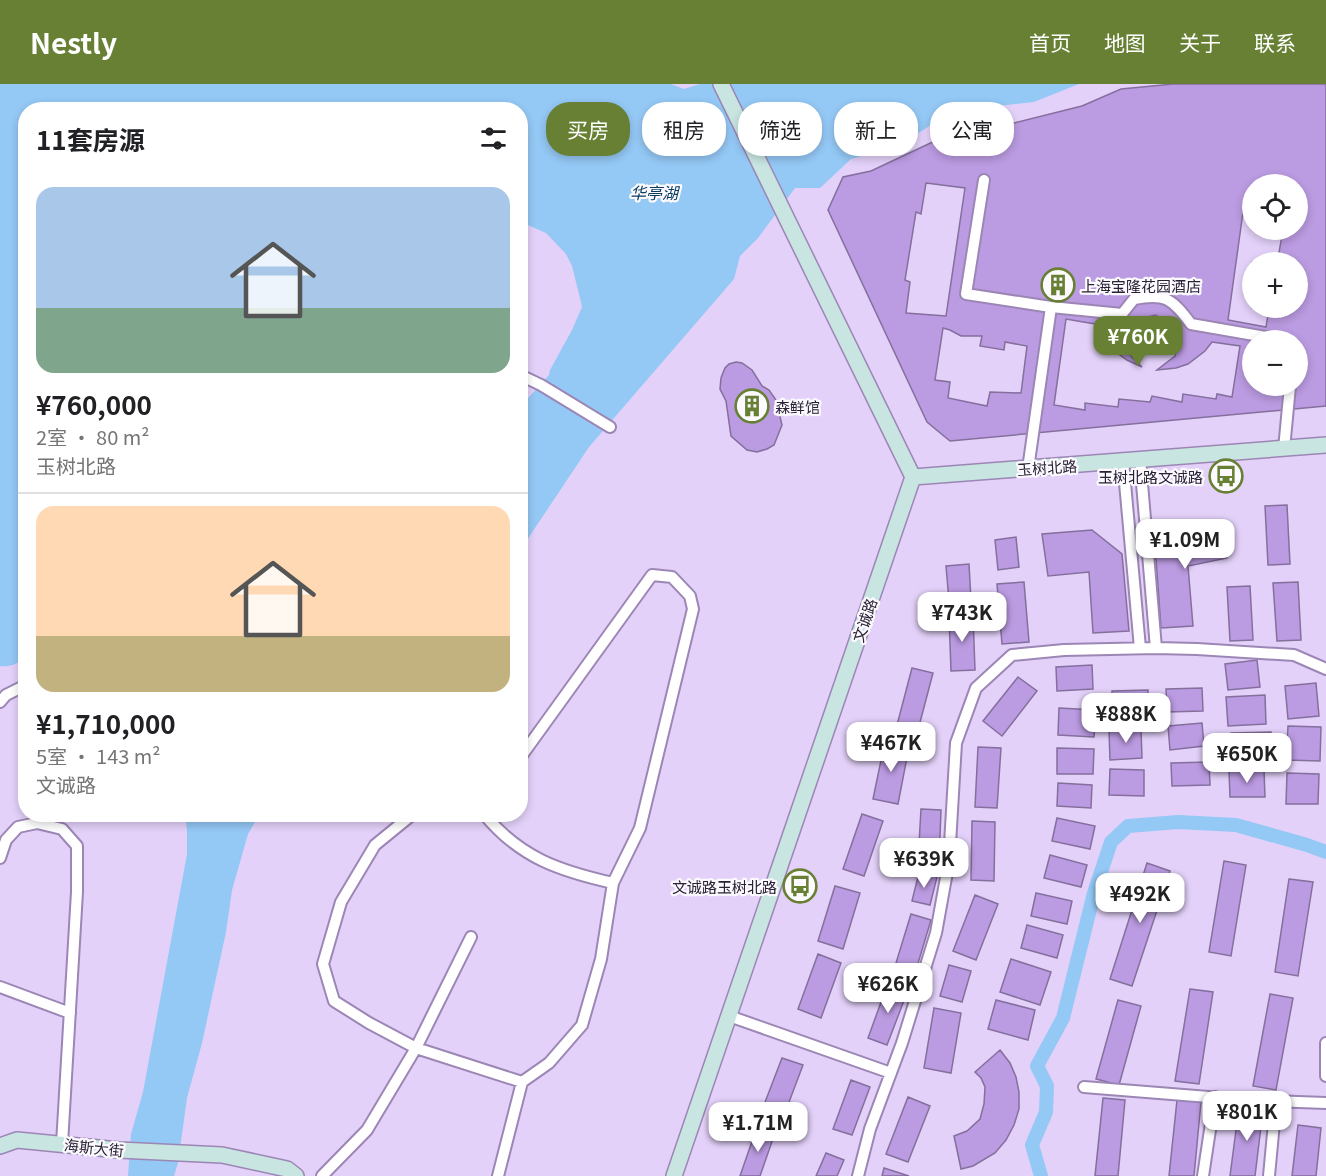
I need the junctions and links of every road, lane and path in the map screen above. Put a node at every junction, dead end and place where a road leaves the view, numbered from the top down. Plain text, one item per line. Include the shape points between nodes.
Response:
1 (721, 84) edge
2 (984, 180) dead end
3 (1051, 308) junction
4 (1242, 333) edge
5 (528, 379) edge
6 (1289, 396) edge
7 (610, 427) dead end
8 (1326, 445) edge
9 (1284, 448) junction
10 (1140, 460) junction
11 (1124, 461) junction
12 (1028, 469) junction
13 (913, 477) junction
14 (1140, 648) junction
15 (1156, 648) junction
16 (1326, 669) edge
17 (18, 689) edge
18 (0, 702) edge
19 (528, 749) edge
20 (402, 822) edge
21 (490, 822) edge
22 (0, 858) edge
23 (614, 883) junction
24 (471, 937) dead end
25 (0, 987) edge
26 (70, 1013) junction
27 (729, 1016) junction
28 (1326, 1043) edge
29 (416, 1048) junction
30 (891, 1073) junction
31 (1326, 1076) edge
32 (522, 1082) junction
33 (1084, 1087) dead end
34 (1215, 1098) junction
35 (1276, 1101) junction
36 (1326, 1103) edge
37 (62, 1144) junction
38 (0, 1146) edge
39 (296, 1176) edge
40 (322, 1176) edge
41 (498, 1176) edge
42 (674, 1176) edge
43 (858, 1176) edge
44 (1203, 1176) edge
45 (1269, 1176) edge

1 - 13 street
2 - 3 street via 966,294
3 - 4 street via 1122,314 1134,299 1153,295 1176,304 1191,324
3 - 12 street
5 - 7 street
6 - 9 street
8 - 9 street, 玉树北路
9 - 10 street, 玉树北路
10 - 11 street, 玉树北路
10 - 15 street
11 - 12 street, 玉树北路
11 - 14 street
12 - 13 street, 玉树北路
13 - 27 street, 文诚路
14 - 15 street
14 - 30 street via 1012,655 976,688 956,743 949,861 936,933
15 - 16 street via 1294,655
17 - 18 street
19 - 23 street via 652,575 672,577 690,596 693,609 640,828
20 - 29 street via 375,845 341,903 323,964 334,1001
21 - 23 street via 499,833 536,858 572,873
22 - 26 street via 6,840 18,827 37,823 62,828 77,846
23 - 32 street via 601,959 582,1025 549,1063
24 - 29 street
25 - 26 street
26 - 37 street
27 - 30 street
27 - 42 street, 文诚路
28 - 31 street
29 - 32 street
29 - 40 street via 367,1130
30 - 43 street
32 - 41 street
33 - 34 street
34 - 35 street
34 - 44 street
35 - 36 street
35 - 45 street
37 - 38 street, 海斯大街 via 17,1140
37 - 39 street, 海斯大街 via 222,1155 287,1169

